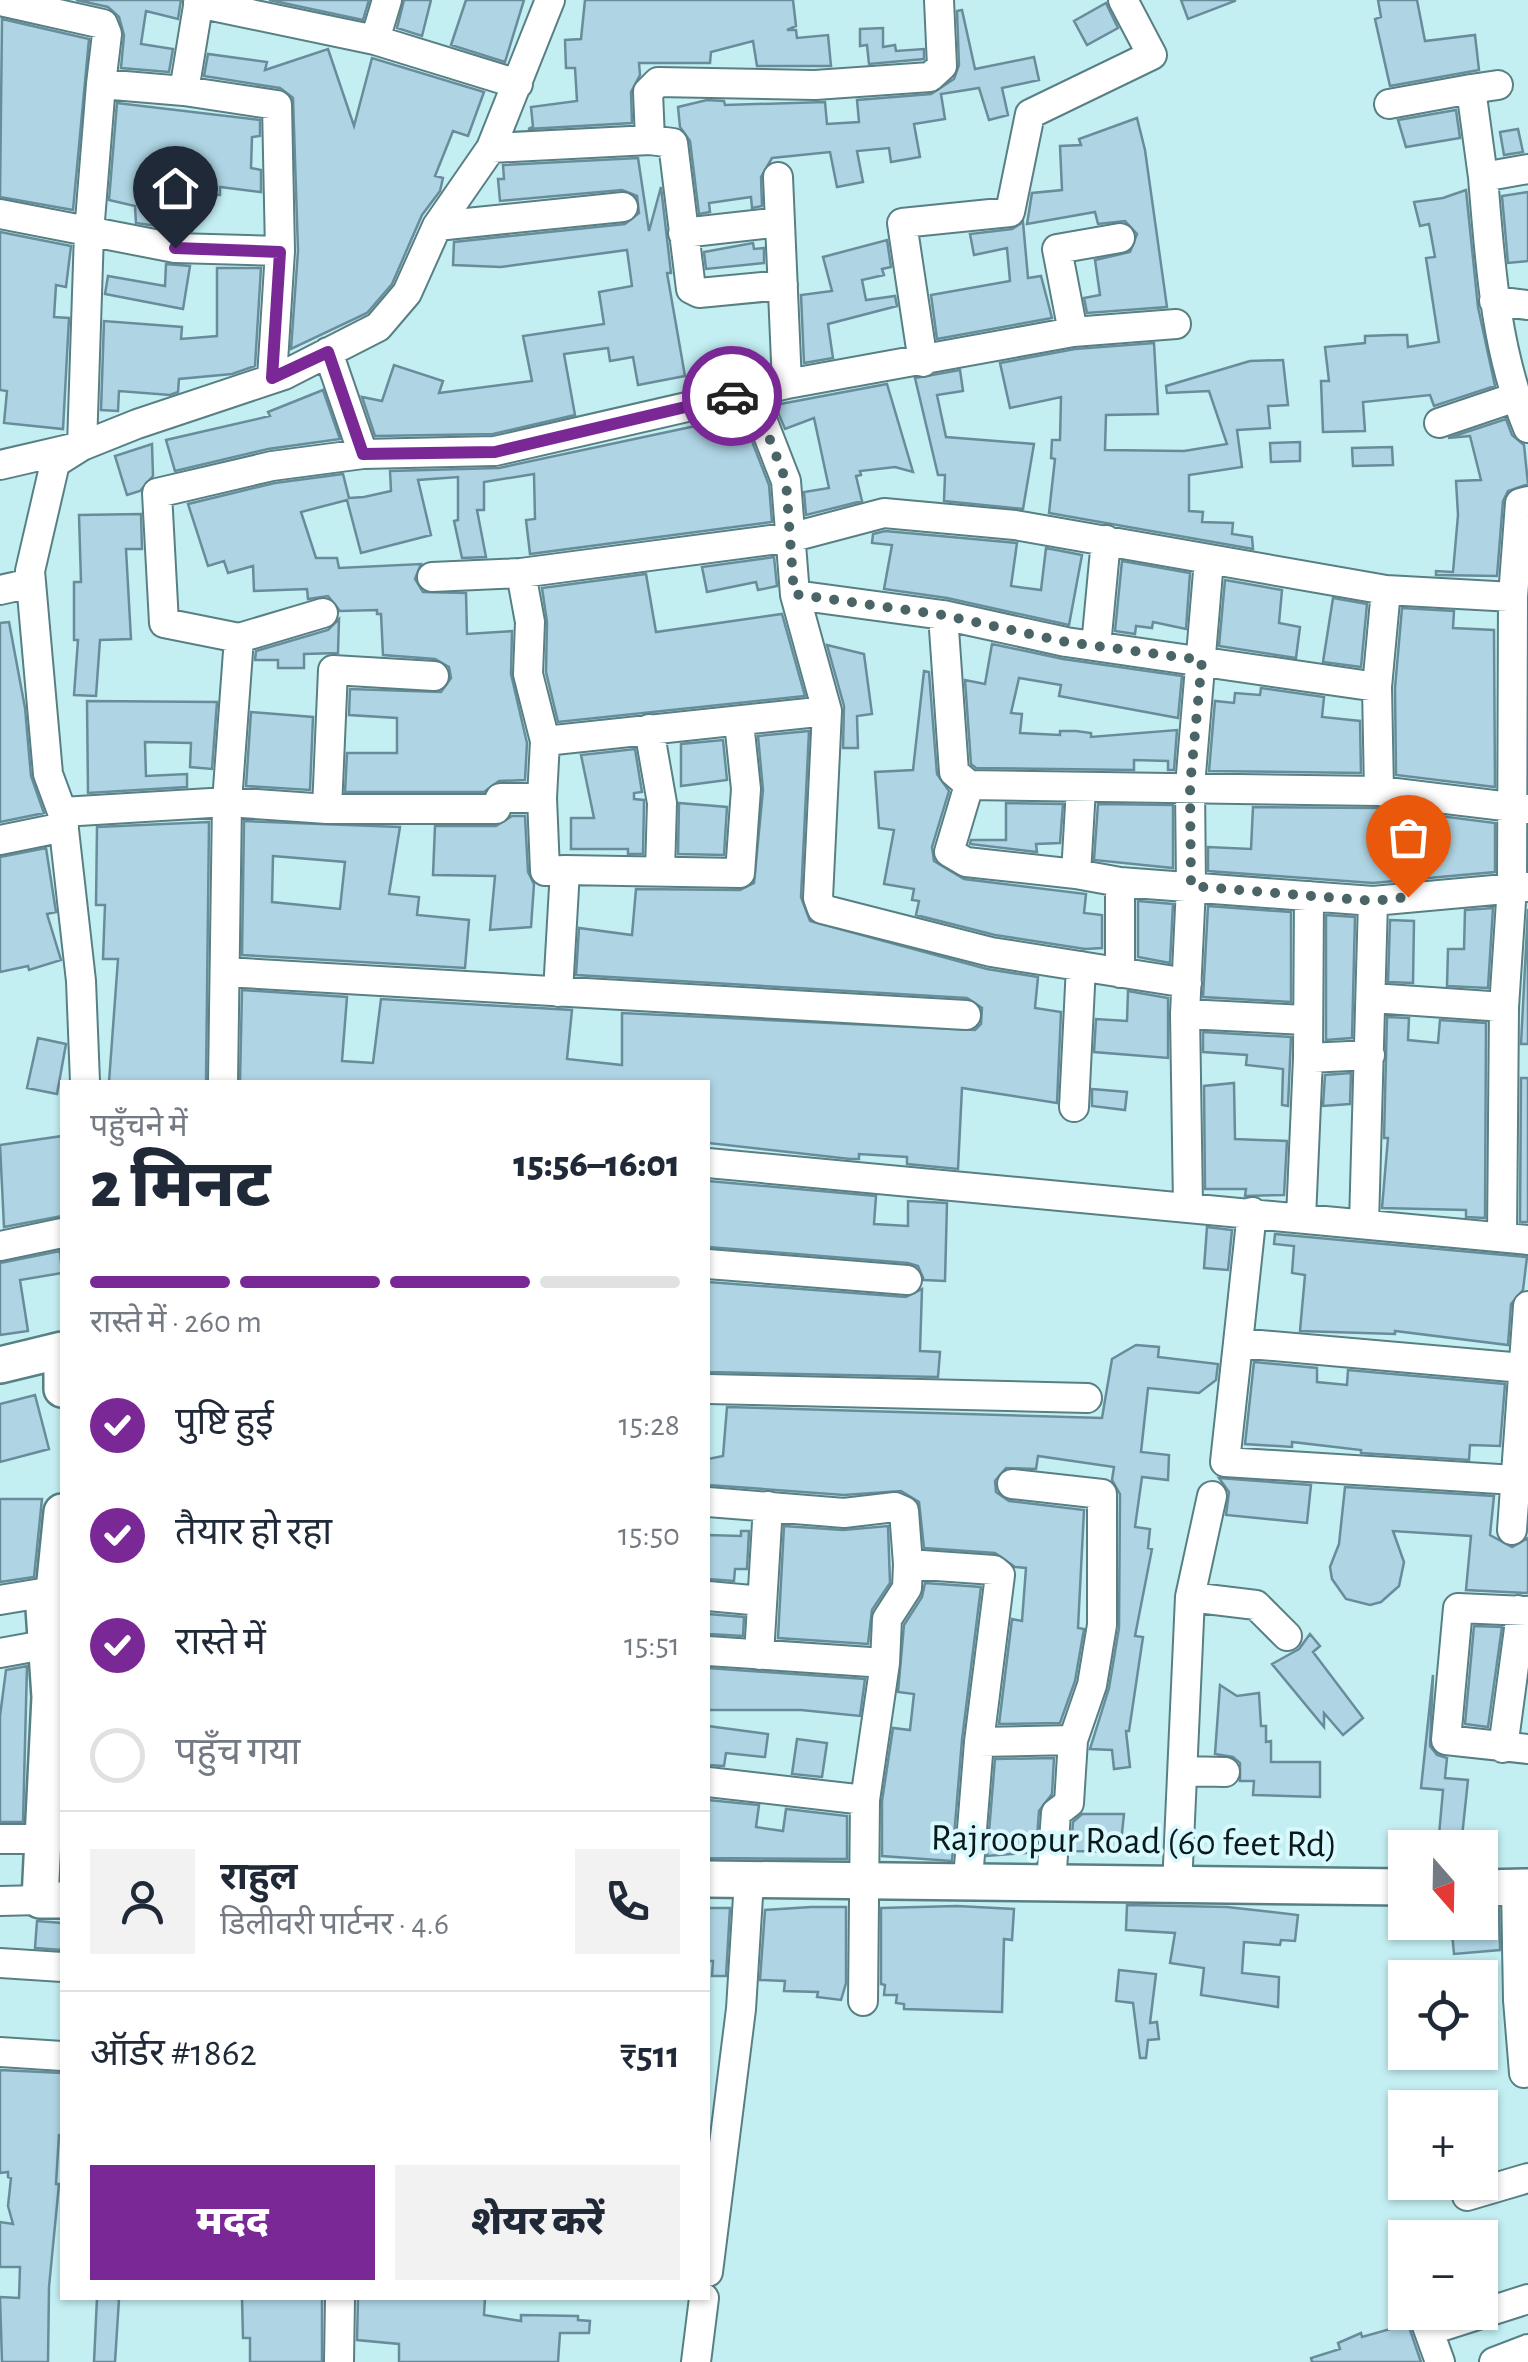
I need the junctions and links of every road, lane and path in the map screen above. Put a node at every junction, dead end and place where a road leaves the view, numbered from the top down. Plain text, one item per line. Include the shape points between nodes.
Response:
1 (388, 0) edge
2 (550, 0) edge
3 (939, 0) edge
4 (1123, 0) edge
5 (0, 1) edge
6 (199, 2) edge
7 (375, 40) junction
8 (101, 84) junction
9 (518, 84) junction
10 (184, 91) junction
11 (1390, 104) dead end
12 (650, 140) junction
13 (491, 148) junction
14 (1528, 169) edge
15 (778, 178) dead end
16 (1483, 178) junction
17 (623, 207) dead end
18 (0, 214) edge
19 (780, 222) junction
20 (437, 226) junction
21 (89, 233) junction
22 (683, 233) junction
23 (1120, 238) dead end
24 (280, 252) junction
25 (782, 285) junction
26 (1494, 301) junction
27 (1528, 305) edge
28 (1176, 324) dead end
29 (1074, 332) junction
30 (328, 352) junction
31 (923, 362) junction
32 (272, 378) junction
33 (787, 384) junction
34 (751, 391) junction
35 (1524, 411) edge
36 (1439, 423) dead end
37 (82, 446) junction
38 (363, 454) junction
39 (0, 466) edge
40 (1528, 501) edge
41 (793, 537) junction
42 (1106, 540) junction
43 (1208, 560) junction
44 (521, 573) junction
45 (0, 576) edge
46 (432, 577) dead end
47 (31, 583) junction
48 (0, 590) edge
49 (1386, 590) junction
50 (794, 594) junction
51 (1513, 597) junction
52 (323, 613) dead end
53 (943, 615) junction
54 (239, 638) junction
55 (1096, 646) junction
56 (1202, 660) junction
57 (434, 676) dead end
58 (1376, 687) junction
59 (827, 712) junction
60 (739, 722) junction
61 (649, 729) junction
62 (546, 741) junction
63 (969, 786) junction
64 (1190, 786) junction
65 (1081, 788) junction
66 (1379, 791) junction
67 (542, 798) junction
68 (227, 802) junction
69 (327, 809) junction
70 (1519, 809) edge
71 (63, 819) junction
72 (0, 840) edge
73 (566, 870) junction
74 (660, 871) junction
75 (1076, 874) junction
76 (1120, 882) junction
77 (1191, 886) junction
78 (1520, 887) edge
79 (1309, 896) junction
80 (1373, 901) junction
81 (1082, 966) junction
82 (224, 972) junction
83 (1120, 972) junction
84 (1187, 982) junction
85 (558, 992) junction
86 (1372, 998) junction
87 (1504, 1007) junction
88 (1185, 1014) junction
89 (966, 1015) dead end
90 (1306, 1020) junction
91 (1370, 1056) junction
92 (1308, 1058) junction
93 (84, 1080) edge
94 (223, 1080) edge
95 (1074, 1107) dead end
96 (710, 1163) edge
97 (1188, 1206) junction
98 (1252, 1212) junction
99 (1301, 1218) junction
100 (1364, 1224) junction
101 (60, 1234) edge
102 (1515, 1239) edge
103 (0, 1246) edge
104 (710, 1264) edge
105 (907, 1280) dead end
106 (1528, 1306) edge
107 (1238, 1344) junction
108 (60, 1350) edge
109 (0, 1365) edge
110 (1523, 1368) junction
111 (710, 1389) edge
112 (1087, 1398) dead end
113 (1515, 1480) junction
114 (1012, 1484) dead end
115 (1212, 1496) dead end
116 (710, 1502) edge
117 (757, 1505) junction
118 (710, 1520) edge
119 (60, 1532) edge
120 (1511, 1533) edge
121 (908, 1564) junction
122 (710, 1596) edge
123 (1190, 1598) junction
124 (0, 1600) edge
125 (762, 1601) junction
126 (53, 1602) edge
127 (1523, 1610) edge
128 (1287, 1636) dead end
129 (44, 1644) junction
130 (710, 1651) edge
131 (0, 1653) edge
132 (758, 1655) junction
133 (885, 1663) junction
134 (56, 1698) edge
135 (1073, 1740) junction
136 (979, 1742) junction
137 (1516, 1749) edge
138 (1184, 1771) junction
139 (1225, 1772) dead end
140 (710, 1782) edge
141 (864, 1800) junction
142 (0, 1838) edge
143 (40, 1839) junction
144 (862, 1878) junction
145 (710, 1879) edge
146 (968, 1879) junction
147 (748, 1880) junction
148 (1051, 1883) junction
149 (1177, 1887) junction
150 (1388, 1887) edge
151 (1522, 1888) edge
152 (51, 1900) edge
153 (0, 1901) edge
154 (0, 1963) edge
155 (60, 1968) edge
156 (1523, 2000) edge
157 (862, 2001) dead end
158 (0, 2052) edge
159 (60, 2056) edge
160 (1527, 2080) edge
161 (1528, 2178) edge
162 (1498, 2187) edge
163 (710, 2256) edge
164 (1528, 2299) edge
165 (340, 2300) edge
166 (704, 2300) edge
167 (1498, 2305) edge
168 (1429, 2330) edge
169 (1528, 2349) edge
170 (339, 2362) edge
171 (696, 2362) edge
172 (1440, 2362) edge
173 (1494, 2362) edge

1 - 7 street
2 - 9 street
3 - 12 street via 942,66 930,77 814,85 658,82 648,92
4 - 31 street via 1152,55 1030,114 1010,212 902,223
5 - 8 street via 103,24
6 - 7 street
6 - 10 street
7 - 9 street
8 - 10 street
8 - 21 street
9 - 13 street
10 - 24 street via 278,106
11 - 16 street via 1485,87
12 - 13 street
12 - 22 street via 673,143
13 - 20 street
14 - 16 street
15 - 19 street
16 - 26 street
17 - 20 street
18 - 21 street
19 - 22 street
19 - 25 street
20 - 30 street via 407,292 378,327
21 - 24 street via 175,248
21 - 37 street
22 - 25 street via 691,289 699,294
23 - 29 street via 1057,249
24 - 32 street
25 - 33 street
26 - 27 street
26 - 35 street
28 - 29 street
29 - 31 street
30 - 32 street
30 - 38 street
31 - 33 street
32 - 37 street
33 - 34 street
34 - 38 street via 495,452
34 - 41 street via 786,481
35 - 36 street via 1510,399
37 - 39 street
37 - 47 street via 55,463
38 - 54 street via 272,466 158,493 164,623
40 - 51 street via 1520,502
41 - 42 street via 884,513
41 - 44 street
41 - 50 street
42 - 43 street
42 - 55 street
43 - 49 street
43 - 56 street
44 - 46 street
44 - 62 street via 530,622 528,674
45 - 47 street
47 - 48 street
47 - 71 street via 48,774
49 - 51 street
49 - 58 street
50 - 53 street
50 - 59 street
51 - 70 street
52 - 54 street
53 - 55 street
53 - 63 street via 954,772
54 - 68 street
55 - 56 street
56 - 58 street
56 - 64 street
57 - 69 street via 332,670
58 - 66 street
59 - 60 street
59 - 81 street via 822,908 991,952
60 - 61 street
60 - 74 street via 746,789 740,873
61 - 62 street
61 - 74 street via 662,803
62 - 67 street
63 - 65 street
63 - 75 street via 948,852 966,862
64 - 65 street
64 - 66 street
64 - 77 street
65 - 75 street
66 - 70 street
67 - 69 street via 500,798 496,809
67 - 73 street via 545,870
68 - 69 street
68 - 71 street
68 - 82 street
70 - 78 street
71 - 72 street
71 - 93 street
73 - 74 street
73 - 85 street
75 - 76 street
76 - 77 street
76 - 83 street
77 - 79 street
77 - 84 street
78 - 80 street
78 - 87 street
79 - 80 street
79 - 90 street
80 - 86 street
81 - 83 street
81 - 95 street
82 - 85 street
82 - 94 street
83 - 84 street
84 - 88 street
85 - 89 street
86 - 87 street
86 - 91 street
87 - 102 street
88 - 90 street
88 - 97 street
90 - 92 street
91 - 92 street
91 - 100 street
92 - 99 street
96 - 97 street
97 - 98 street
98 - 99 street
98 - 107 street
99 - 100 street
100 - 102 street
101 - 103 street
104 - 105 street
106 - 110 street
107 - 110 street
107 - 113 street via 1225,1462
108 - 109 main road
110 - 113 street
111 - 112 street
113 - 120 street
114 - 135 street via 1102,1494 1102,1625
115 - 123 street
116 - 117 street
117 - 118 street
117 - 121 street via 844,1513 895,1507 907,1520
117 - 125 street
119 - 126 main road
121 - 133 street via 907,1588 887,1619
121 - 136 street via 1000,1575
122 - 125 street
123 - 128 street via 1256,1605
123 - 138 street
124 - 126 street
125 - 132 street
126 - 129 main road
127 - 137 street
127 - 137 street via 1458,1608 1446,1740
129 - 131 street
129 - 134 main road
130 - 132 street
132 - 133 street
133 - 141 street
134 - 143 main road
135 - 136 street
135 - 148 street via 1069,1804 1056,1813
136 - 146 street
138 - 139 street
138 - 149 street
140 - 141 street
141 - 144 street
142 - 143 street
143 - 152 main road
144 - 146 main road, Rajroopur Road (60 feet Rd)
144 - 147 main road, Rajroopur Road (60 feet Rd)
144 - 157 street
145 - 147 main road, Rajroopur Road (60 feet Rd)
146 - 148 main road, Rajroopur Road (60 feet Rd)
147 - 163 street via 741,2009
148 - 149 main road, Rajroopur Road (60 feet Rd)
149 - 150 main road, Rajroopur Road (60 feet Rd)
151 - 156 street
152 - 153 street
154 - 155 street
156 - 160 street
158 - 159 street
161 - 162 street
164 - 167 street
165 - 170 street
166 - 171 street
168 - 172 street
169 - 173 street

